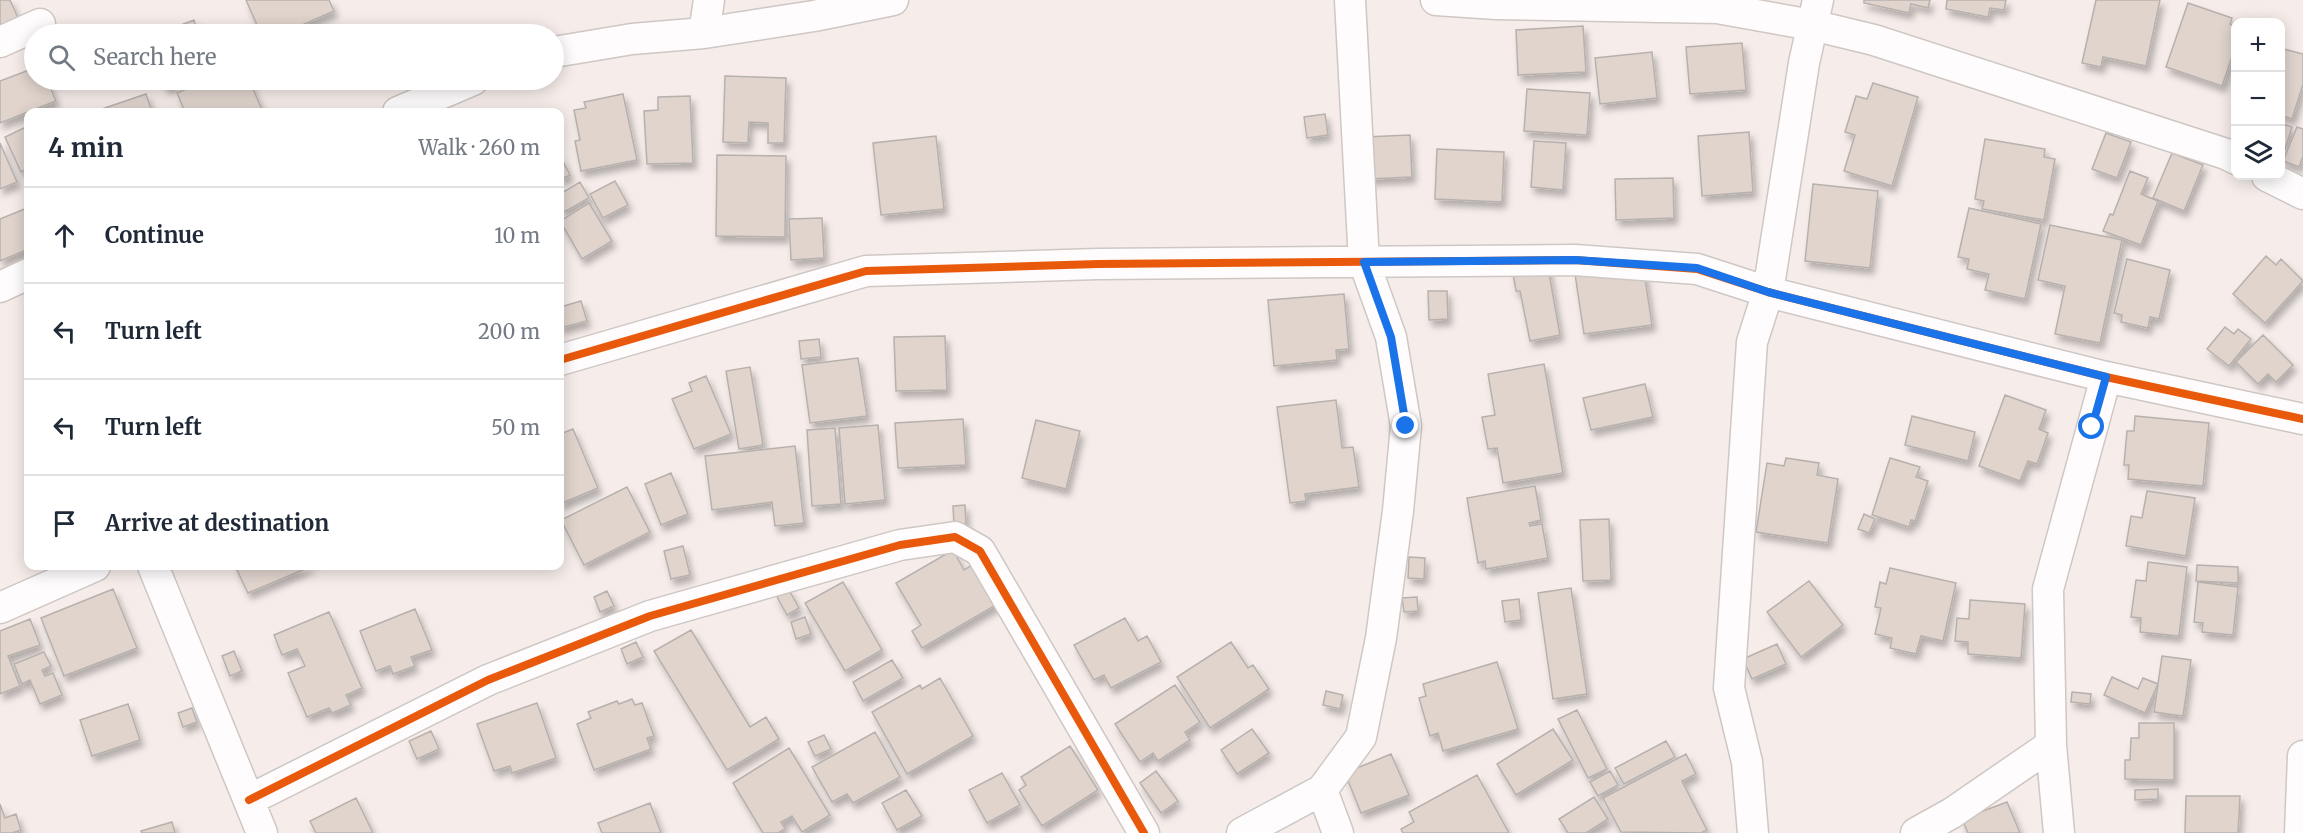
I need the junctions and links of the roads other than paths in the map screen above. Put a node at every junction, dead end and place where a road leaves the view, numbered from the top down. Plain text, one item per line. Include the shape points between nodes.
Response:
1 (709, 0) edge
2 (893, 0) edge
3 (1350, 0) edge
4 (1436, 0) edge
5 (1815, 13) edge
6 (24, 31) edge
7 (704, 33) junction
8 (0, 42) edge
9 (564, 50) edge
10 (450, 90) edge
11 (407, 108) edge
12 (2231, 157) edge
13 (2275, 180) edge
14 (2303, 194) edge
15 (1364, 262) junction
16 (24, 276) edge
17 (0, 287) edge
18 (1768, 292) junction
19 (564, 359) edge
20 (2106, 377) junction
21 (2303, 419) edge
22 (86, 570) edge
23 (155, 570) edge
24 (0, 608) edge
25 (2051, 745) junction
26 (2303, 756) edge
27 (1322, 790) junction
28 (249, 800) junction
29 (262, 833) edge
30 (1144, 833) edge
31 (1242, 833) edge
32 (1338, 833) edge
33 (1753, 833) edge
34 (1916, 833) edge
35 (2059, 833) edge
36 (2300, 833) edge

1 - 7 street
2 - 7 street
3 - 15 street
4 - 5 street
5 - 12 street via 1874,40
5 - 18 street
6 - 8 street
7 - 9 street
10 - 11 street
13 - 14 street
15 - 18 street via 1575,260 1697,268
15 - 19 street via 866,271
15 - 27 street via 1391,337 1406,426 1381,638 1361,737
16 - 17 street
18 - 20 street
18 - 33 street via 1752,342 1729,688 1747,762
20 - 21 street
20 - 25 street via 2048,589
22 - 24 street
23 - 28 street
25 - 34 street
25 - 35 street
26 - 36 street
27 - 31 street
27 - 32 street
28 - 29 street
28 - 30 street via 488,680 650,616 900,544 955,537 980,551

